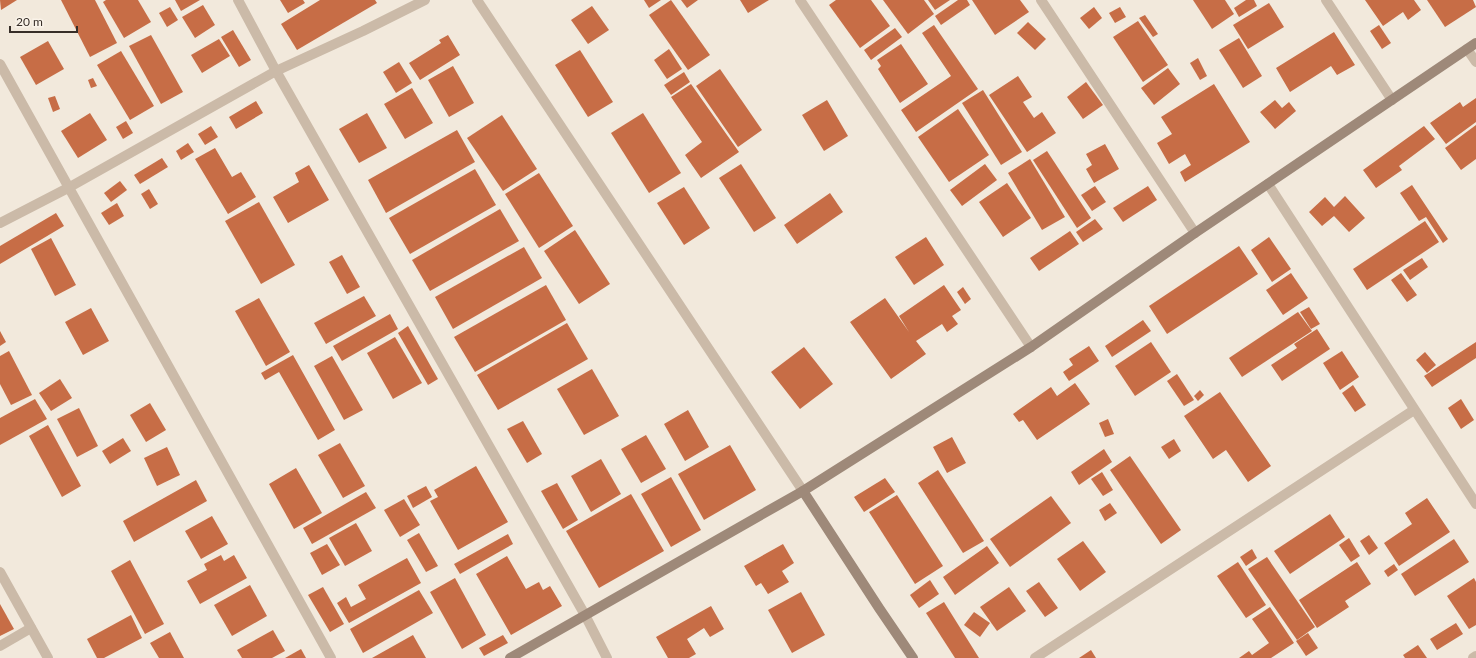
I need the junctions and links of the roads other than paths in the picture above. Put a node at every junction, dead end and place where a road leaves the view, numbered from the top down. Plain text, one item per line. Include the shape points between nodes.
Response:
1 (238, 0) edge
2 (425, 0) edge
3 (478, 0) edge
4 (800, 0) edge
5 (1041, 0) edge
6 (1326, 0) edge
7 (1472, 46) edge
8 (1476, 62) edge
9 (0, 64) edge
10 (276, 71) junction
11 (1392, 100) junction
12 (1268, 184) junction
13 (68, 188) junction
14 (0, 223) edge
15 (1195, 233) junction
16 (1031, 348) junction
17 (1414, 410) junction
18 (803, 491) junction
19 (1476, 504) edge
20 (0, 572) edge
21 (585, 615) junction
22 (31, 628) junction
23 (0, 646) edge
24 (1476, 656) edge
25 (48, 658) edge
26 (330, 658) edge
27 (510, 658) edge
28 (608, 658) edge
29 (913, 658) edge
30 (1035, 658) edge
31 (1473, 658) edge

1 - 10 street
2 - 10 street
3 - 18 street
4 - 16 street
5 - 15 street
6 - 11 street
7 - 8 street
7 - 11 street
9 - 13 street
10 - 13 street
10 - 21 street
11 - 12 street
12 - 15 street
12 - 17 street
13 - 14 street
13 - 26 street
15 - 16 street
16 - 18 street
17 - 19 street
17 - 30 street
18 - 21 street
18 - 29 street
20 - 22 street
21 - 27 street
21 - 28 street
22 - 23 street
22 - 25 street
24 - 31 street

